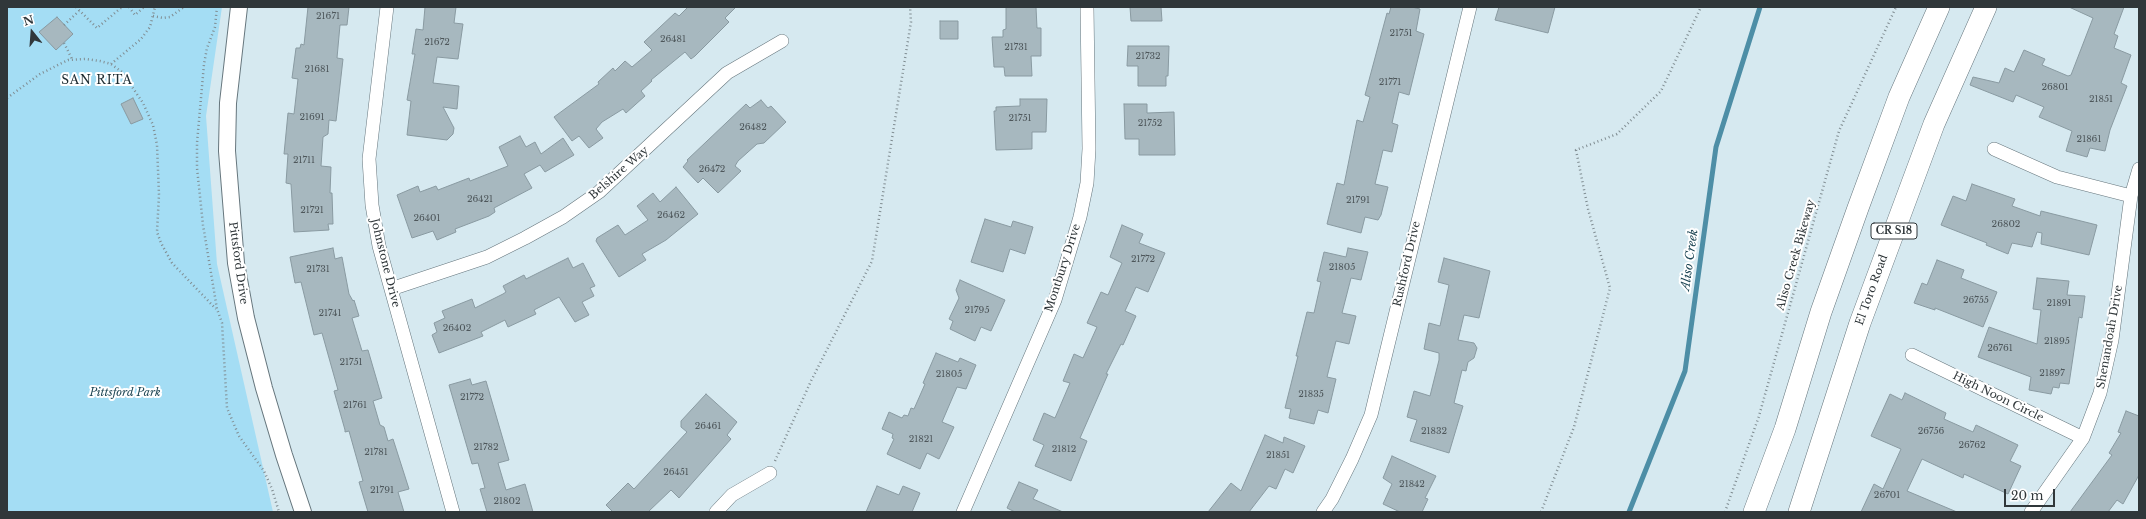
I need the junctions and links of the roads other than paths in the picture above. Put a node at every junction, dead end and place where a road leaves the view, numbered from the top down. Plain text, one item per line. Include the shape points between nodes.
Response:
1 (239, 7) edge
2 (387, 7) edge
3 (1087, 7) edge
4 (1470, 7) edge
5 (1939, 7) edge
6 (1986, 7) edge
7 (782, 41) dead end
8 (1994, 149) dead end
9 (2139, 169) edge
10 (2131, 196) junction
11 (391, 289) junction
12 (1912, 355) dead end
13 (2083, 438) junction
14 (770, 472) road end
15 (303, 512) edge
16 (453, 512) edge
17 (716, 512) edge
18 (963, 512) edge
19 (1323, 512) edge
20 (1754, 512) edge
21 (1799, 512) edge
22 (2030, 512) edge

1 - 15 street, Pittsford Drive via 228,103 227,151 236,263 246,318 264,388
2 - 11 street, Johnstone Drive via 369,159 375,226
3 - 18 street, Montbury Drive via 1089,149 1087,183 1080,217 1055,300
4 - 19 street, Rushford Drive via 1371,415 1352,459
5 - 20 main road via 1899,97 1858,208 1821,312 1785,429
6 - 21 main road, El Toro Road / CR S18 via 1934,124 1860,323
7 - 11 street, Belshire Way via 727,73 599,192 562,217 487,257
8 - 10 street via 2057,177
9 - 10 street, Shenandoah Drive
10 - 13 street, Shenandoah Drive via 2112,340 2100,394
11 - 16 street, Johnstone Drive
12 - 13 street, High Noon Circle
13 - 22 street, Shenandoah Drive
14 - 17 street via 732,496

